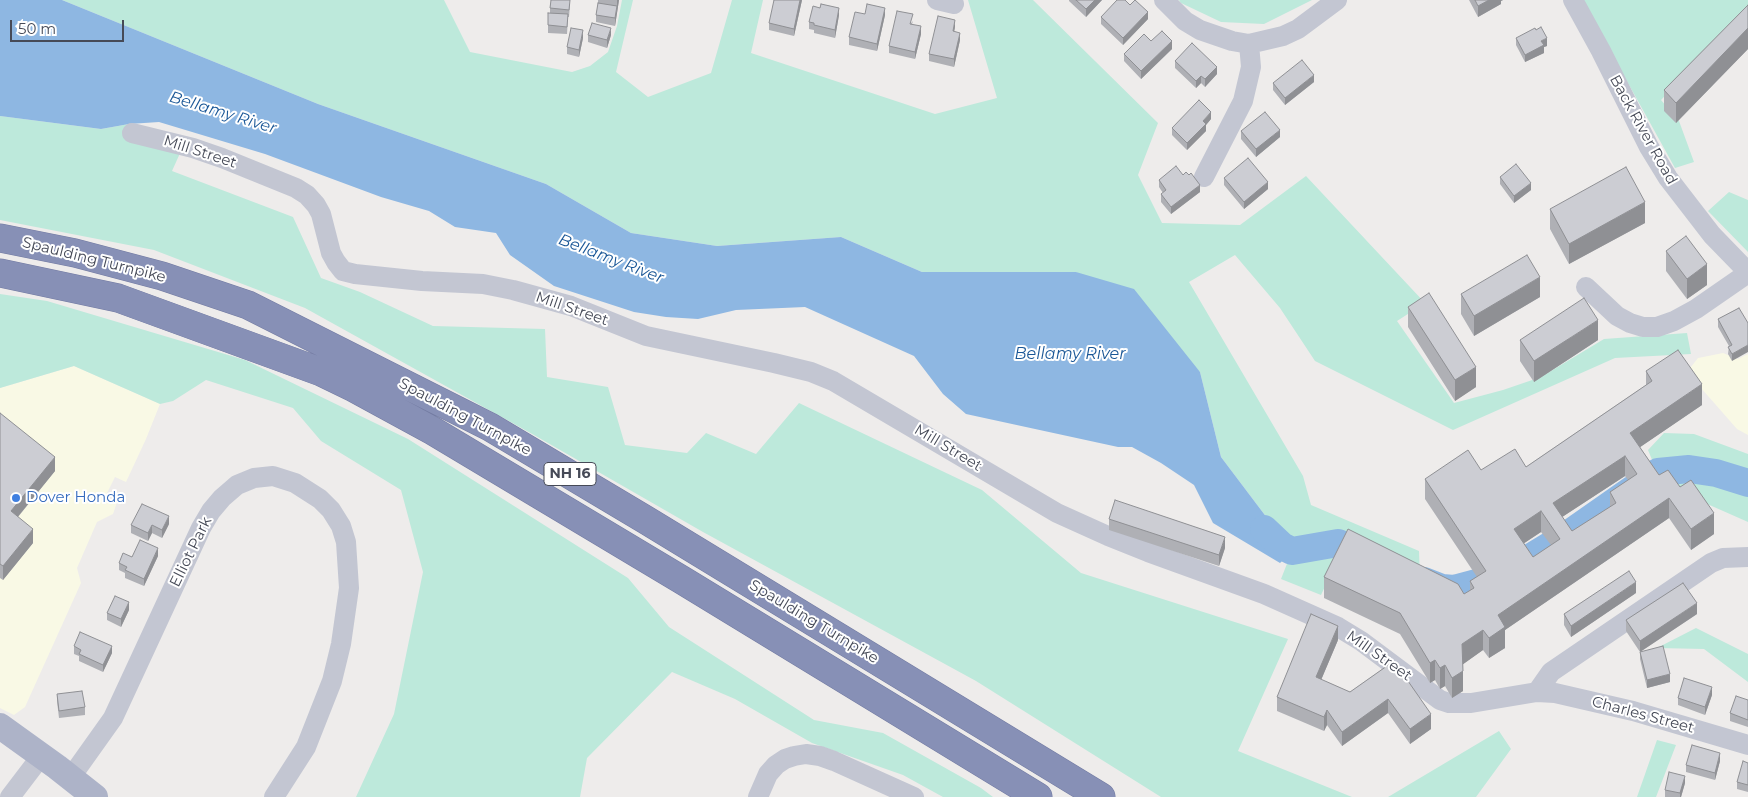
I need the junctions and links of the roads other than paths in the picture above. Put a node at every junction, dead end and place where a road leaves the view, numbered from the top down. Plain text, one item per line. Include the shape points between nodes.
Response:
1 (1164, 0) edge
2 (1337, 0) edge
3 (1573, 0) edge
4 (1249, 44) junction
5 (132, 133) dead end
6 (1204, 177) dead end
7 (0, 238) edge
8 (1748, 272) edge
9 (0, 273) edge
10 (1586, 287) dead end
11 (1748, 557) edge
12 (1537, 692) junction
13 (0, 726) edge
14 (1748, 744) edge
15 (42, 755) junction
16 (71, 777) junction
17 (10, 797) edge
18 (95, 797) edge
19 (274, 797) edge
20 (758, 797) edge
21 (914, 797) edge
22 (1038, 797) edge
23 (1101, 797) edge

1 - 4 street via 1185,21 1200,30
2 - 4 street via 1298,29
3 - 8 street, Back River Road via 1668,178 1712,235
4 - 6 street via 1250,68 1243,101
5 - 12 street, Mill Street via 193,148 296,188 316,205 330,252 343,271 422,281 483,284 513,290 571,306 646,336 810,372 864,398 1057,513 1124,543 1264,594 1338,627 1448,704
7 - 23 highway, Spaulding Turnpike / NH 16 via 75,253 162,276 248,305 490,427
8 - 10 street via 1696,309 1657,327 1643,327 1617,316
9 - 22 highway, Spaulding Turnpike / NH 16 via 118,298 321,372 354,388 459,447
11 - 12 street via 1723,558 1711,563 1551,672
12 - 14 street, Charles Street via 1555,693 1633,711
13 - 15 main road
15 - 16 main road
15 - 17 street
16 - 18 main road
16 - 19 street, Elliot Park via 113,718 211,511 237,485 254,478 273,476 295,483 331,510 346,542 349,588 338,662 330,689 306,747
20 - 21 street via 768,774 776,765 794,756 820,756

